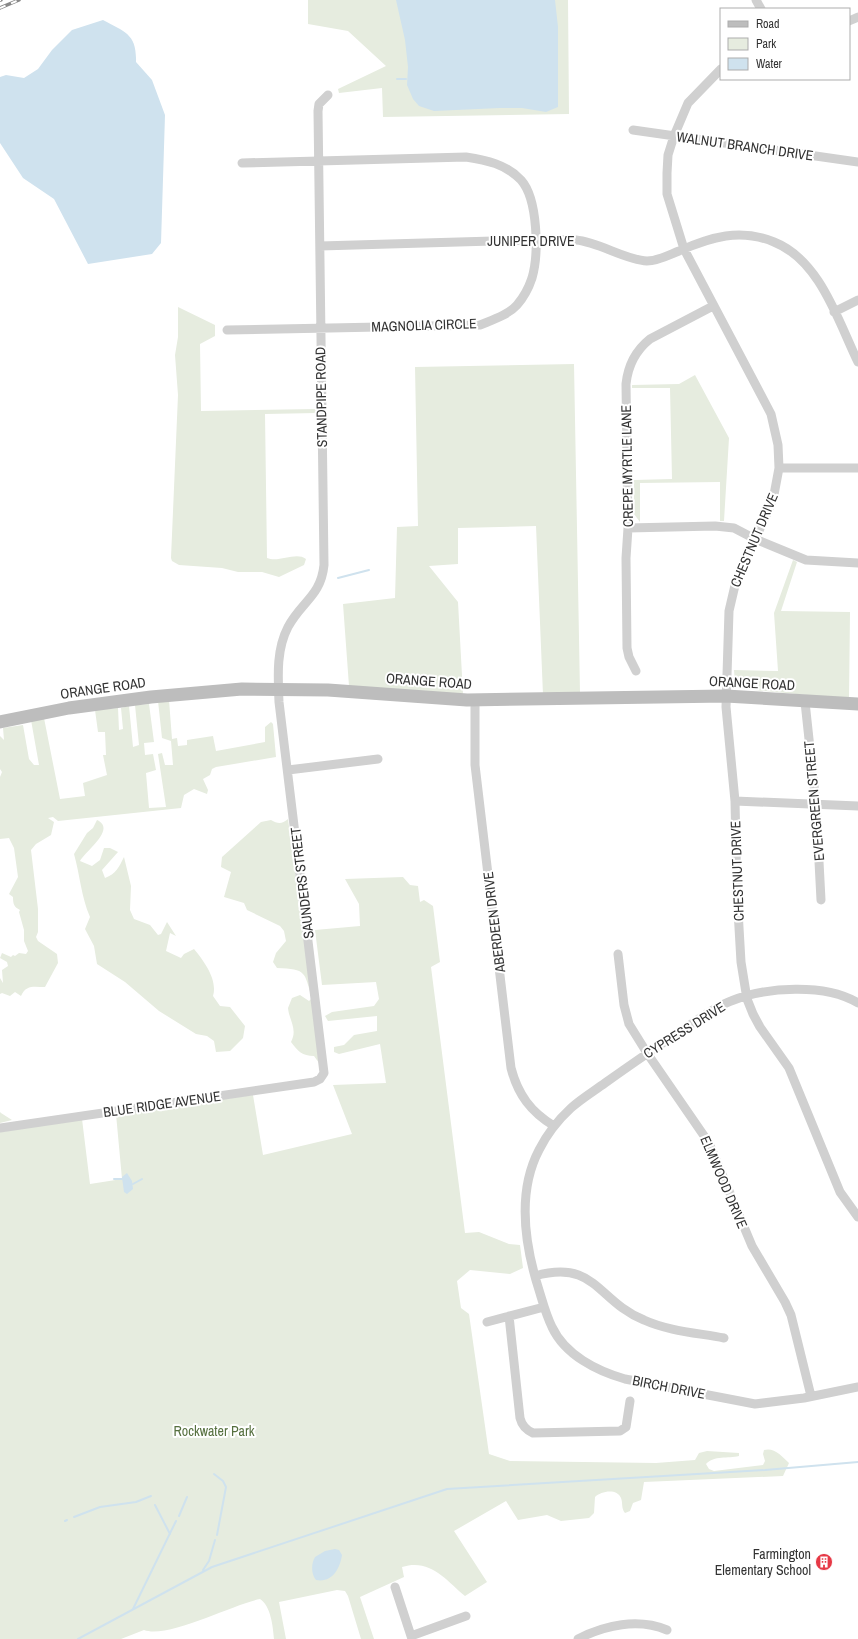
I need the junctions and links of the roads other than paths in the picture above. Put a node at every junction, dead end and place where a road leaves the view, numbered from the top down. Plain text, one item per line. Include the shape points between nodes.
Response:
1 (720, 70) edge
2 (328, 95) dead end
3 (633, 130) dead end
4 (674, 136) junction
5 (319, 161) junction
6 (858, 162) edge
7 (242, 163) dead end
8 (534, 240) junction
9 (320, 246) junction
10 (684, 249) junction
11 (858, 300) edge
12 (713, 306) junction
13 (834, 312) junction
14 (320, 328) junction
15 (226, 330) dead end
16 (858, 362) edge
17 (779, 468) junction
18 (858, 468) edge
19 (628, 528) junction
20 (756, 539) junction
21 (858, 563) edge
22 (636, 671) dead end
23 (278, 689) junction
24 (726, 696) junction
25 (475, 700) junction
26 (805, 702) junction
27 (858, 704) edge
28 (0, 722) edge
29 (378, 759) dead end
30 (288, 770) junction
31 (735, 801) junction
32 (816, 804) junction
33 (858, 806) edge
34 (821, 900) dead end
35 (618, 954) dead end
36 (747, 996) junction
37 (858, 1003) edge
38 (646, 1053) junction
39 (322, 1077) joint
40 (554, 1126) junction
41 (0, 1128) edge
42 (858, 1217) edge
43 (535, 1276) junction
44 (544, 1307) junction
45 (509, 1316) junction
46 (487, 1322) dead end
47 (724, 1338) dead end
48 (858, 1387) edge
49 (811, 1396) junction
50 (630, 1401) dead end
51 (394, 1587) dead end
52 (466, 1616) dead end
53 (667, 1630) dead end
54 (411, 1637) edge
55 (578, 1639) edge

1 - 4 street, CHESTNUT DRIVE via 688,103
2 - 5 street, STANDPIPE ROAD via 320,104 318,111
3 - 4 street, WALNUT BRANCH DRIVE
4 - 6 street, WALNUT BRANCH DRIVE
4 - 10 street, CHESTNUT DRIVE via 668,155 667,194
5 - 7 street, MAGNOLIA CIRCLE
5 - 8 street, MAGNOLIA CIRCLE via 466,157 503,166 521,180 530,196
5 - 9 street, STANDPIPE ROAD
8 - 9 street, JUNIPER DRIVE
8 - 10 street, JUNIPER DRIVE via 576,240 646,261
8 - 14 street, MAGNOLIA CIRCLE via 536,261 526,292 517,306 480,325
9 - 14 street, STANDPIPE ROAD
10 - 12 street, CHESTNUT DRIVE
10 - 13 street, JUNIPER DRIVE via 705,240 734,234 752,235 774,242 792,252 816,275
11 - 13 street
12 - 17 street, CHESTNUT DRIVE via 771,414 777,435
12 - 19 street, CREPE MYRTLE LANE via 650,339 633,357 628,370
13 - 16 street, JUNIPER DRIVE
14 - 15 street, MAGNOLIA CIRCLE
14 - 23 street, STANDPIPE ROAD via 323,571 318,588 292,620 284,636 279,656
17 - 18 street
17 - 20 street, CHESTNUT DRIVE via 773,500
19 - 20 street via 730,528
19 - 22 street, CREPE MYRTLE LANE via 628,648 629,657
20 - 21 street via 806,560
20 - 24 street, CHESTNUT DRIVE via 731,595
23 - 25 main road, ORANGE ROAD
23 - 28 main road, ORANGE ROAD via 222,689 151,697 69,708
23 - 30 street, SAUNDERS STREET
24 - 25 main road, ORANGE ROAD
24 - 26 main road, ORANGE ROAD
24 - 31 street, CHESTNUT DRIVE
25 - 40 street, ABERDEEN DRIVE via 475,765 511,1068 516,1086 525,1102
26 - 27 main road, ORANGE ROAD
26 - 32 street, EVERGREEN STREET
29 - 30 street
30 - 39 street, SAUNDERS STREET via 324,1069
31 - 32 street
31 - 36 street, CHESTNUT DRIVE via 740,943
32 - 33 street
32 - 34 street, EVERGREEN STREET
35 - 38 street, ELMWOOD DRIVE via 626,1015
36 - 37 street, CYPRESS DRIVE via 764,992 800,990 840,994
36 - 38 street, CYPRESS DRIVE via 721,1005
36 - 42 street, CHESTNUT DRIVE via 760,1027 789,1068 840,1192
38 - 40 street, CYPRESS DRIVE via 575,1104
38 - 49 street, ELMWOOD DRIVE via 709,1143 752,1246 791,1315
39 - 41 street, BLUE RIDGE AVENUE via 314,1082
40 - 43 street, BIRCH DRIVE via 539,1149 526,1186 528,1241
43 - 44 street, BIRCH DRIVE
43 - 47 street via 552,1271 572,1272 592,1282 620,1306 642,1320 655,1325
44 - 45 street
44 - 49 street, BIRCH DRIVE via 552,1328 564,1344 586,1362 611,1375 756,1404
45 - 46 street
45 - 50 street via 520,1418 528,1431 620,1431 626,1427
48 - 49 street, BIRCH DRIVE
51 - 54 street
52 - 54 street
53 - 55 street via 653,1624 626,1625 598,1630

